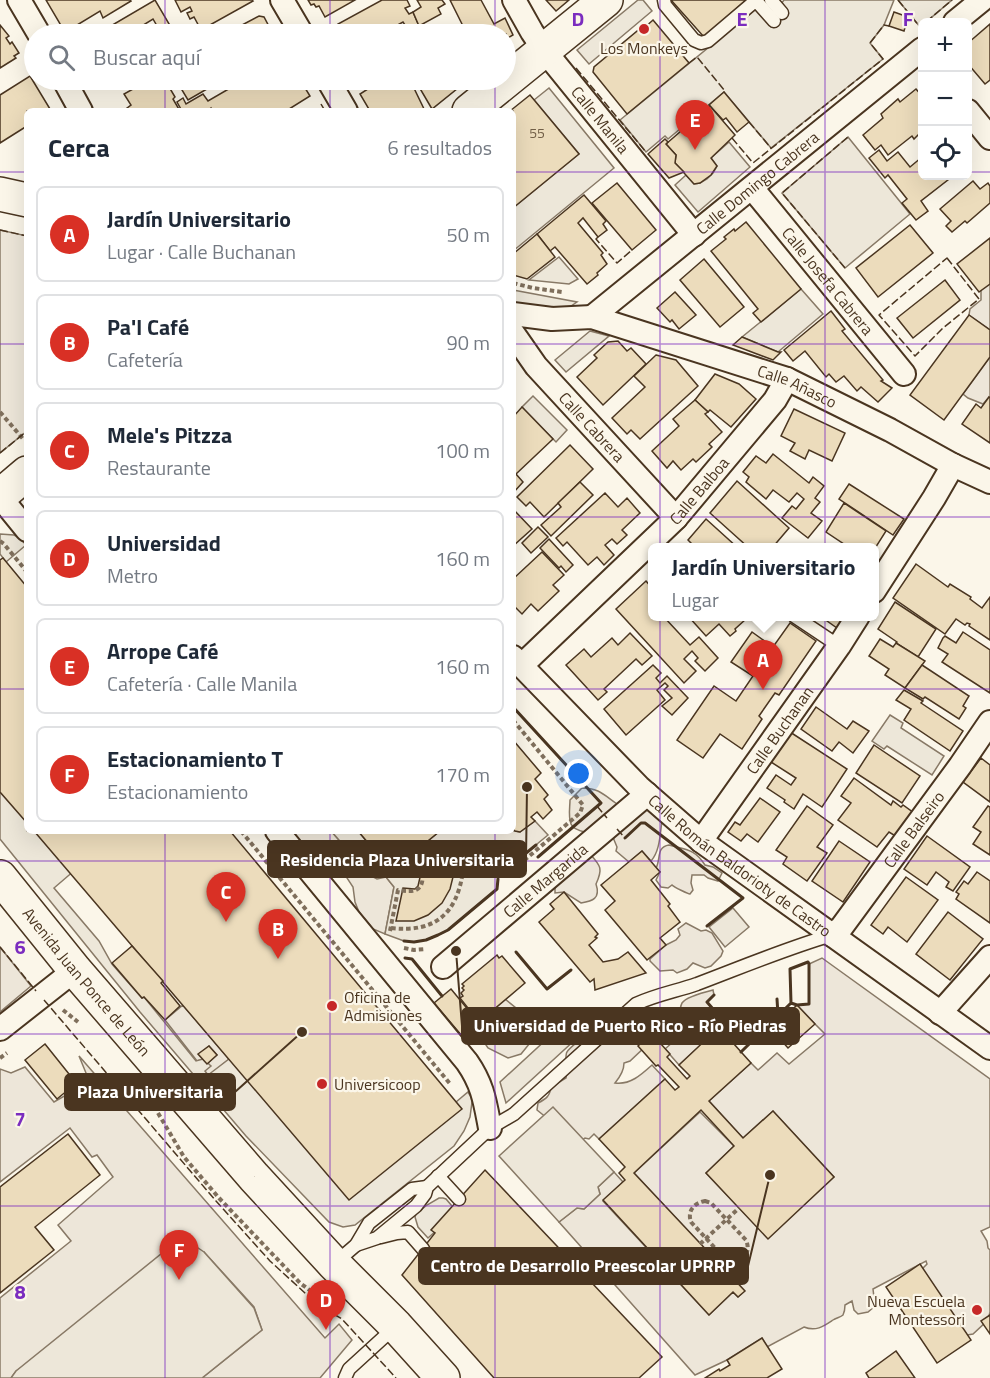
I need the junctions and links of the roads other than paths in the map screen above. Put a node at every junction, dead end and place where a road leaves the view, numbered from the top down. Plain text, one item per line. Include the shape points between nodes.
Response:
1 (19, 0) edge
2 (282, 0) edge
3 (514, 0) edge
4 (606, 0) edge
5 (664, 0) edge
6 (771, 0) edge
7 (982, 0) edge
8 (960, 18) edge
9 (33, 24) edge
10 (296, 24) edge
11 (544, 50) junction
12 (918, 54) edge
13 (516, 73) edge
14 (69, 90) edge
15 (334, 90) edge
16 (495, 90) edge
17 (79, 108) edge
18 (344, 108) edge
19 (473, 108) edge
20 (972, 116) edge
21 (990, 138) edge
22 (752, 188) junction
23 (0, 194) edge
24 (24, 199) edge
25 (694, 235) junction
26 (516, 314) edge
27 (592, 317) junction
28 (516, 337) edge
29 (904, 374) dead end
30 (787, 379) junction
31 (953, 465) junction
32 (24, 476) edge
33 (990, 482) edge
34 (0, 496) edge
35 (676, 518) junction
36 (24, 526) edge
37 (648, 543) edge
38 (648, 543) edge
39 (879, 583) edge
40 (802, 621) edge
41 (855, 621) edge
42 (839, 646) junction
43 (517, 662) edge
44 (990, 722) edge
45 (647, 794) junction
46 (279, 834) edge
47 (701, 841) junction
48 (0, 877) edge
49 (832, 935) junction
50 (990, 957) edge
51 (443, 967) dead end
52 (75, 970) junction
53 (940, 1012) junction
54 (0, 1029) edge
55 (990, 1048) edge
56 (490, 1128) junction
57 (438, 1176) junction
58 (427, 1187) junction
59 (459, 1199) dead end
60 (377, 1238) junction
61 (423, 1249) dead end
62 (345, 1255) junction
63 (396, 1326) junction
64 (345, 1378) edge
65 (443, 1378) edge

1 - 9 street
2 - 10 street
3 - 11 street, Calle Manila
4 - 11 street
5 - 6 lane via 694,40 701,43 754,2 778,17
7 - 8 street
11 - 13 street
11 - 25 street, Calle Manila
12 - 22 street, Calle Domingo Cabrera
14 - 17 street
15 - 18 street
16 - 19 street
20 - 21 street
22 - 25 street, Calle Domingo Cabrera
22 - 29 street, Calle Josefa Cabrera
23 - 24 street
25 - 27 street, Calle Domingo Cabrera
26 - 27 street via 552,319
27 - 30 street, Calle Añasco
28 - 35 street, Calle Cabrera via 536,366
30 - 31 street, Calle Añasco
30 - 35 street, Calle Balboa via 775,400
31 - 33 street, Calle Añasco
31 - 39 street
32 - 34 street
34 - 36 street
35 - 37 street, Calle Balboa
38 - 43 street, Calle Balboa
40 - 42 lane
41 - 42 street, Calle Buchanan
42 - 47 street, Calle Buchanan
43 - 45 street, Calle Román Baldorioty de Castro
44 - 49 street, Calle Balseiro via 841,928
45 - 47 street, Calle Román Baldorioty de Castro
45 - 51 street, Calle Margarida
46 - 56 street via 467,1062 483,1091
47 - 49 street, Calle Román Baldorioty de Castro
48 - 52 street, Avenida Juan Ponce de León
49 - 53 street, Calle Román Baldorioty de Castro
49 - 56 lane via 636,1004 514,1114
50 - 53 street
52 - 54 street
52 - 62 street, Avenida Juan Ponce de León via 254,1177
53 - 55 street, Calle Román Baldorioty de Castro
56 - 57 lane
57 - 58 lane
57 - 59 lane
58 - 60 lane via 416,1206
58 - 62 lane via 412,1189 369,1223
60 - 61 lane via 408,1232
60 - 62 lane
62 - 63 street, Avenida Juan Ponce de León
63 - 64 lane
63 - 65 street, Avenida Juan Ponce de León

